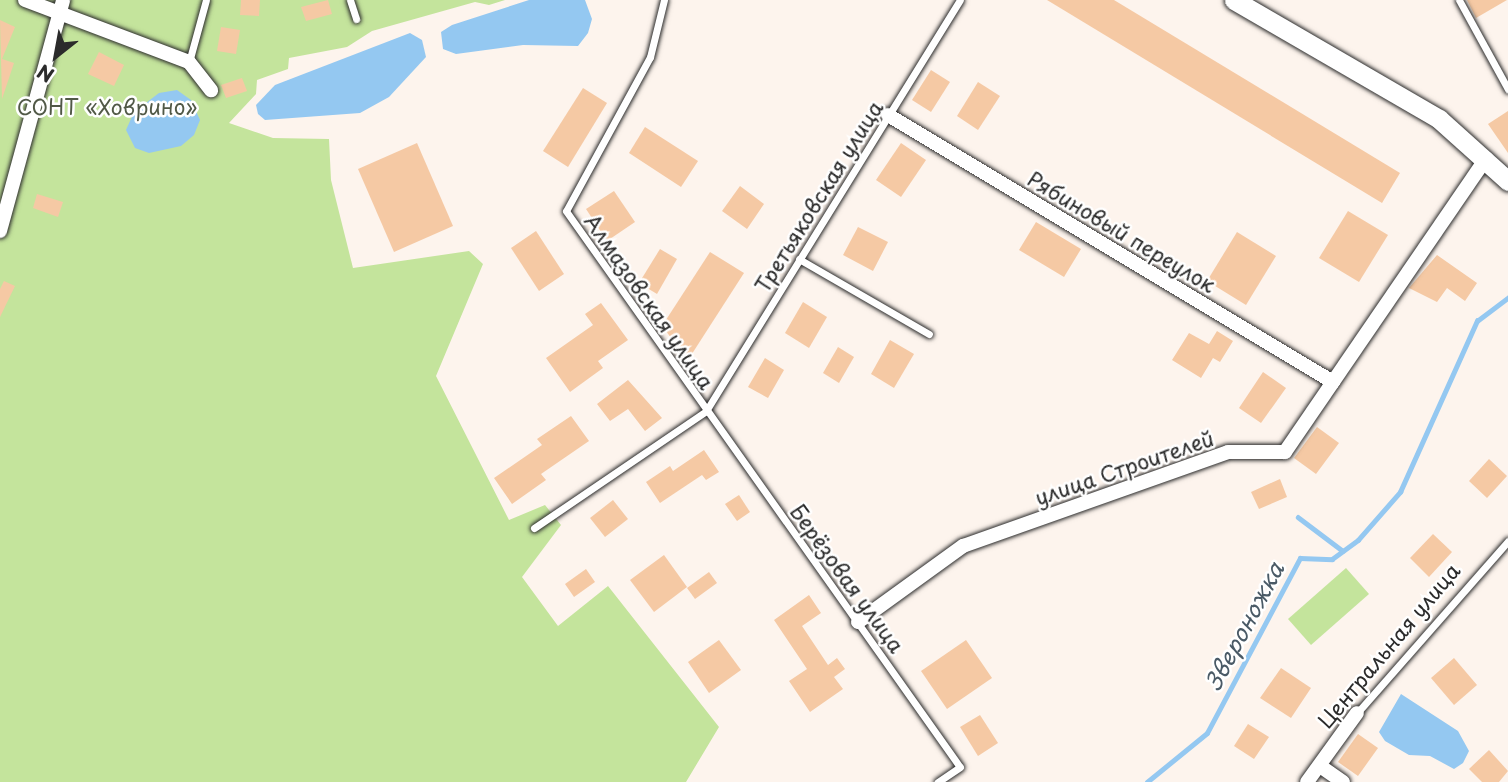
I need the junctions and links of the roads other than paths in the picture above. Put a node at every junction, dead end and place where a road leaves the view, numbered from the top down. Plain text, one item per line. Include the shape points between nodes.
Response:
1 (25, 0) edge
2 (63, 0) edge
3 (206, 0) edge
4 (350, 0) edge
5 (664, 0) edge
6 (960, 0) edge
7 (1234, 0) edge
8 (1459, 0) edge
9 (59, 15) junction
10 (356, 19) dead end
11 (189, 62) junction
12 (1508, 89) edge
13 (211, 90) dead end
14 (888, 115) junction
15 (1486, 158) junction
16 (1508, 181) edge
17 (0, 232) edge
18 (799, 259) junction
19 (929, 334) dead end
20 (1333, 382) junction
21 (705, 411) junction
22 (534, 528) dead end
23 (1508, 541) edge
24 (858, 622) junction
25 (1357, 713) joint
26 (1320, 766) junction
27 (939, 782) edge
28 (1307, 782) edge
29 (1343, 782) edge

1 - 9 street
2 - 9 street
3 - 11 lane
4 - 10 lane
5 - 21 lane, Алмазовская улица via 650,57 566,211
6 - 14 lane, Третьяковская улица
7 - 15 street via 1439,119
8 - 12 lane
9 - 11 street
9 - 17 street
11 - 13 street
14 - 18 lane, Третьяковская улица
14 - 20 street, Рябиновый переулок
15 - 16 street
15 - 20 street, улица Строителей
18 - 19 lane
18 - 21 lane, Третьяковская улица
20 - 24 street, улица Строителей via 1285,452 1227,452 963,546
21 - 22 lane
21 - 24 lane, Берёзовая улица
23 - 25 lane, Центральная улица
24 - 27 lane, Берёзовая улица via 960,766
25 - 26 street, Центральная улица
26 - 28 street, Центральная улица
26 - 29 street

